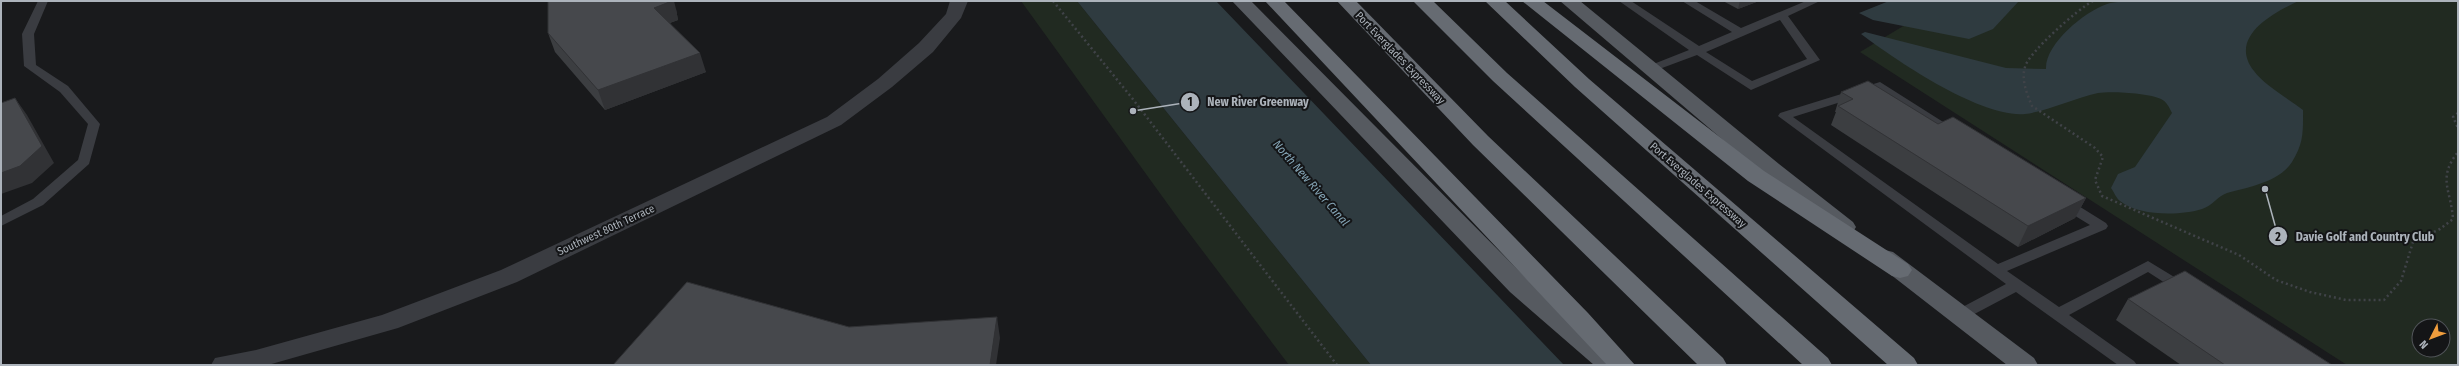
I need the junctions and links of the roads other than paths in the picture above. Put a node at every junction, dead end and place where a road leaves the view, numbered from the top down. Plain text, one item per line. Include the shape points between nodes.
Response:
1 (43, 1) edge
2 (1241, 1) edge
3 (1274, 1) edge
4 (1332, 1) edge
5 (1346, 1) edge
6 (1422, 1) edge
7 (1494, 1) edge
8 (1531, 1) edge
9 (1569, 1) edge
10 (1624, 1) edge
11 (1687, 1) edge
12 (1815, 1) edge
13 (955, 11) edge
14 (1782, 15) junction
15 (1741, 33) junction
16 (1698, 51) junction
17 (1650, 68) junction
18 (1418, 79) junction
19 (1967, 141) edge
20 (2054, 196) edge
21 (1, 222) edge
22 (1900, 270) junction
23 (1997, 270) junction
24 (2017, 285) junction
25 (2194, 296) edge
26 (2058, 314) junction
27 (1960, 315) junction
28 (224, 365) edge
29 (1611, 365) edge
30 (1622, 365) edge
31 (1714, 365) edge
32 (1819, 365) edge
33 (1905, 365) edge
34 (2026, 365) edge
35 (2129, 365) edge

1 - 21 lane via 28,34 30,66 64,89 94,124 84,161 38,202
2 - 29 main road via 1519,286
3 - 30 highway via 1374,108 1539,274
4 - 18 highway
5 - 18 highway, Port Everglades Expressway
6 - 32 highway via 1547,120
7 - 33 highway, Port Everglades Expressway via 1582,83
8 - 22 highway via 1756,176
9 - 17 main road
10 - 16 lane
11 - 15 lane
12 - 14 lane
13 - 28 street, Southwest 80th Terrace via 940,35 880,88 834,122 509,276 389,322 256,360
14 - 15 lane
14 - 16 lane via 1814,60 1751,86
15 - 16 lane
16 - 17 lane
17 - 22 main road
18 - 31 highway, Port Everglades Expressway via 1595,253
19 - 23 lane via 1880,86 1784,116
20 - 23 lane via 2101,226
22 - 27 main road
23 - 24 lane
24 - 26 lane
24 - 27 lane
25 - 26 lane via 2148,266
26 - 35 lane
27 - 34 main road

